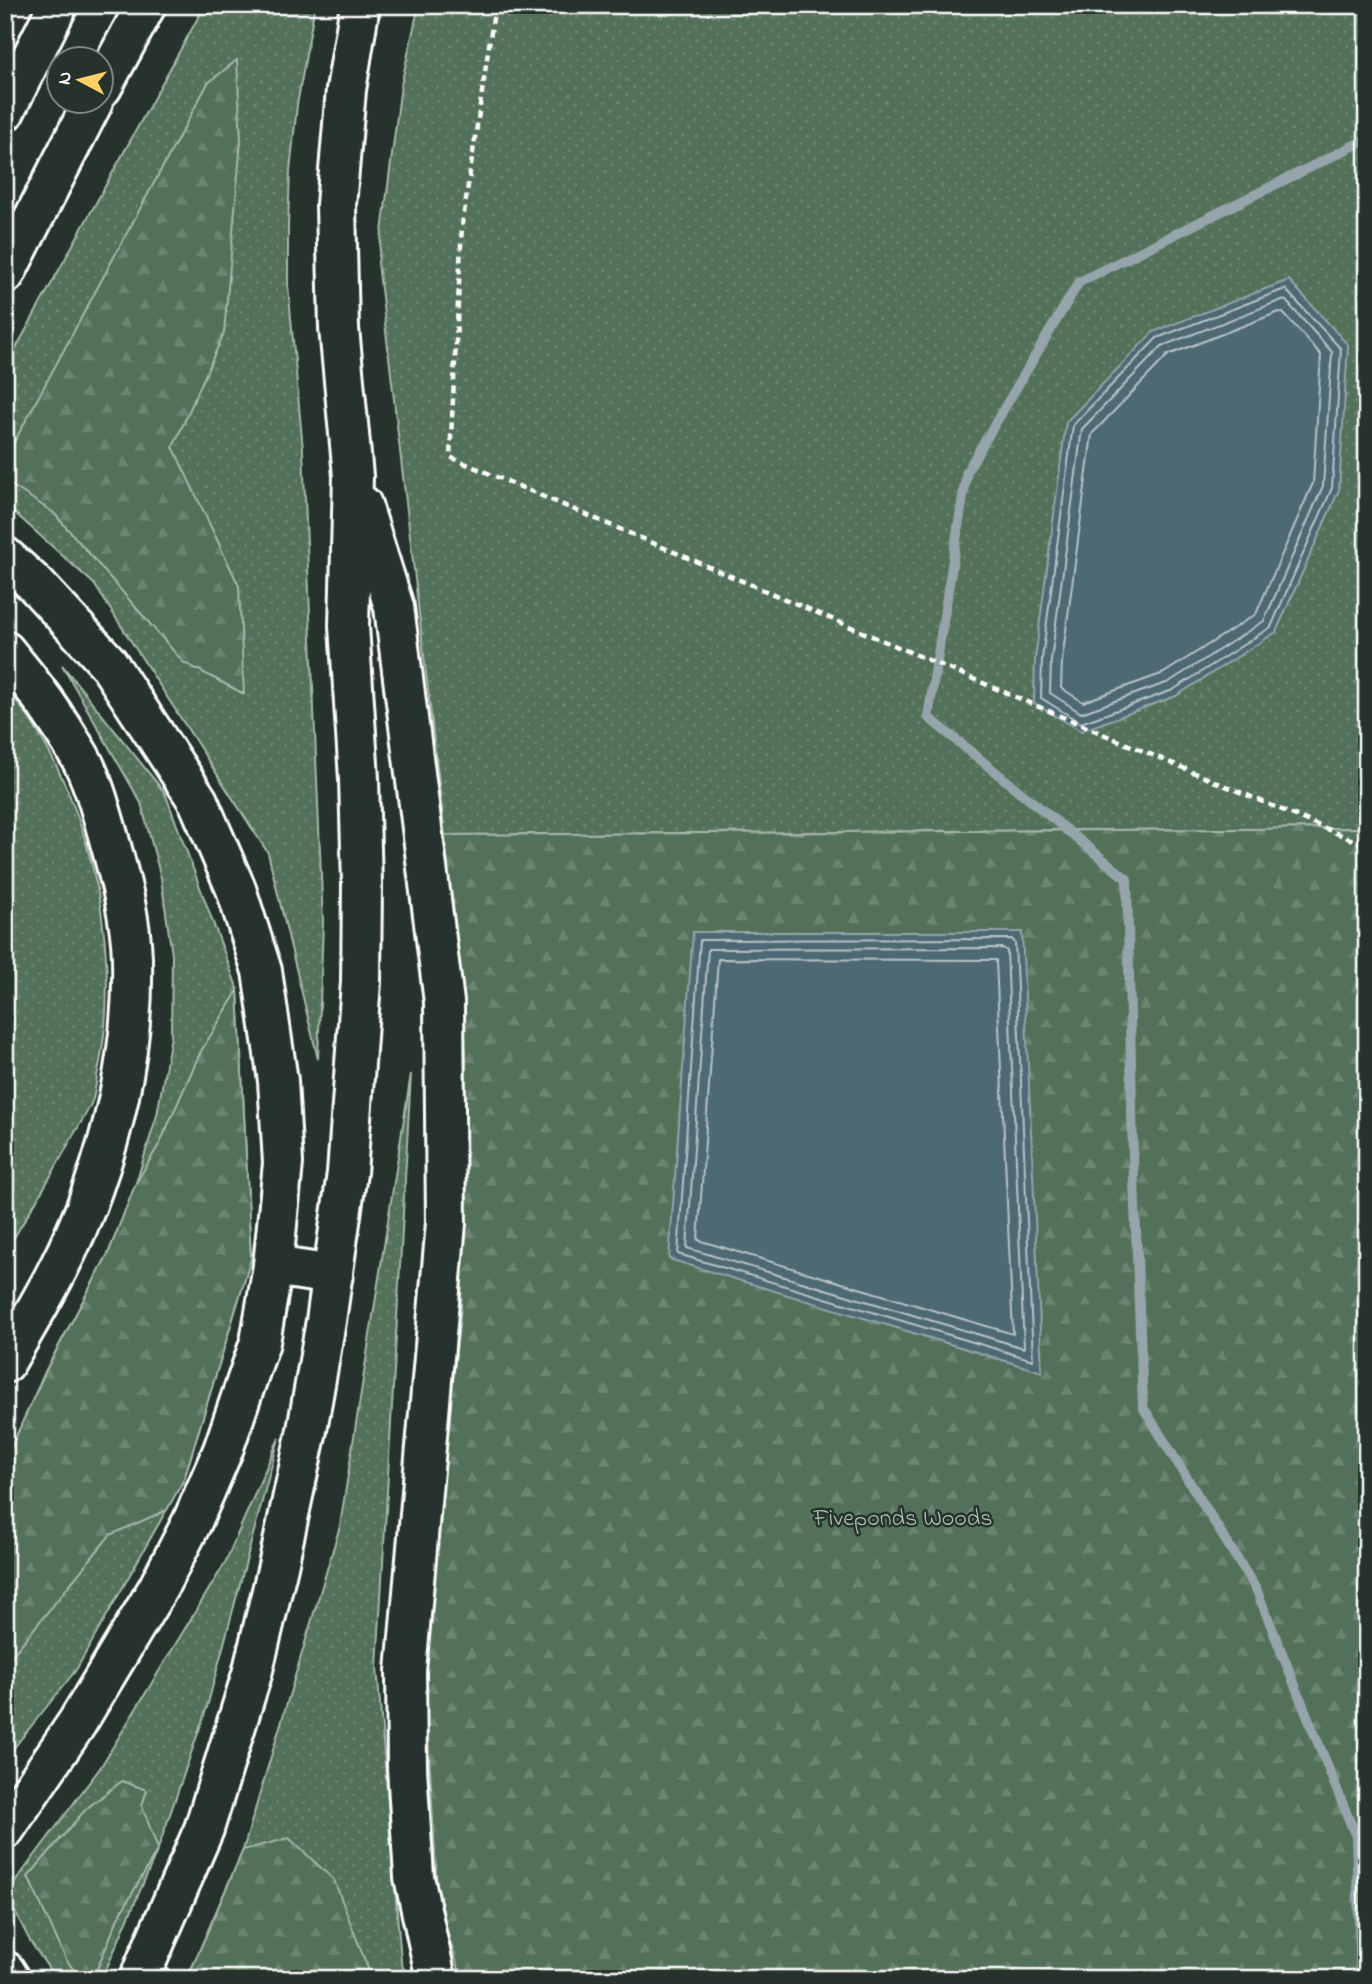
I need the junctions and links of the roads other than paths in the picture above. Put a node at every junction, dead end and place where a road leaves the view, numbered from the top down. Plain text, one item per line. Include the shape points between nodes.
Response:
1 (58, 5) edge
2 (146, 5) edge
3 (360, 5) edge
4 (116, 61) edge
5 (5, 111) edge
6 (86, 116) edge
7 (5, 274) edge
8 (353, 476) junction
9 (5, 557) edge
10 (5, 651) edge
11 (274, 1266) junction
12 (333, 1275) junction
13 (5, 1363) edge
14 (5, 1829) edge
15 (5, 1971) edge
16 (10, 1979) edge
17 (139, 1979) edge
18 (436, 1979) edge

1 - 5 main road
2 - 4 main road
3 - 8 main road via 346,90 336,205 339,328
6 - 7 main road
8 - 12 main road via 349,626 359,779 360,982 347,1173
8 - 18 main road via 394,607 444,1002 446,1223 406,1671 414,1877
9 - 11 main road via 108,663 198,801 236,889 262,971 278,1080 283,1163
10 - 13 main road via 81,757 122,886 132,957 130,1032 118,1107 93,1190 52,1283
11 - 12 main road
11 - 14 main road via 260,1342 223,1451 192,1522 77,1723
12 - 17 main road via 307,1430 252,1674 204,1829
15 - 16 main road

